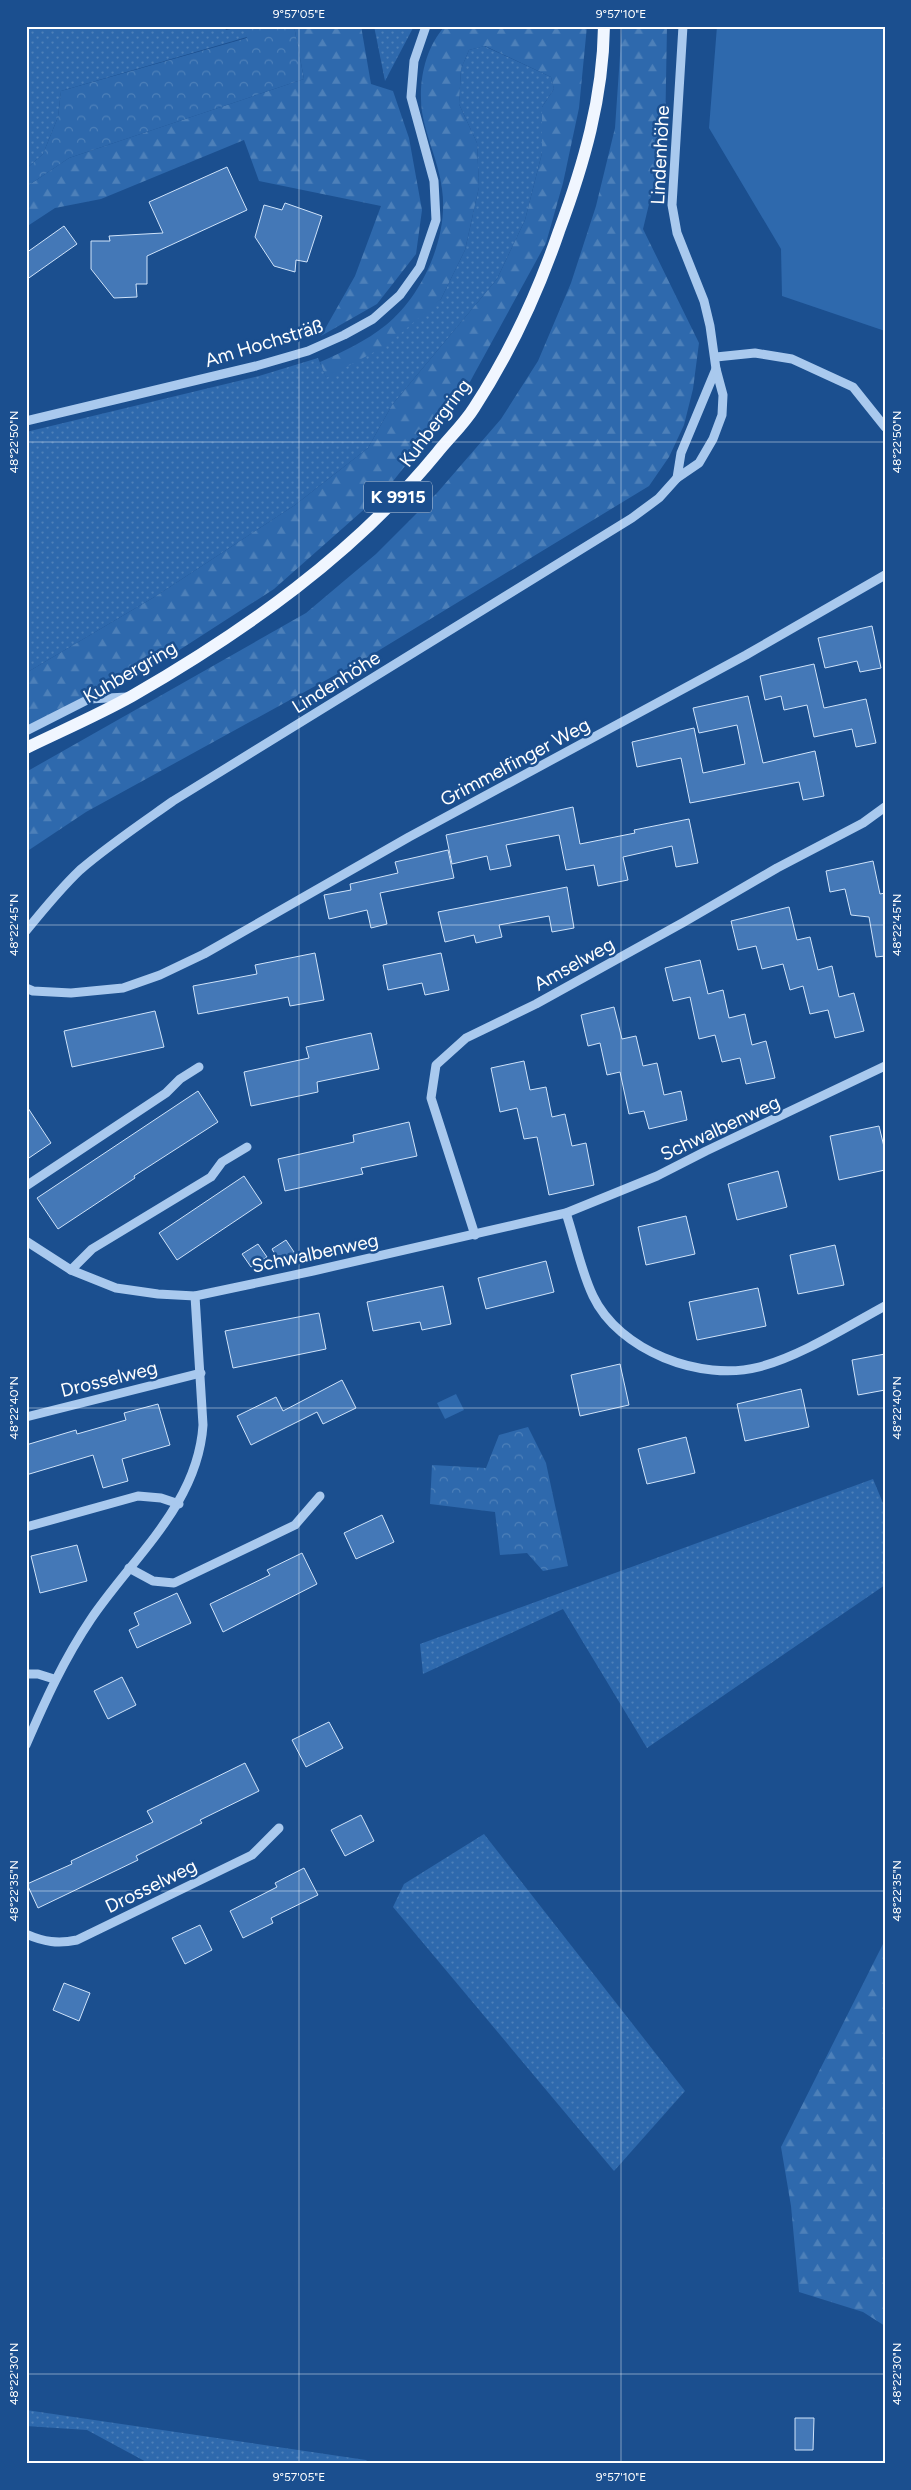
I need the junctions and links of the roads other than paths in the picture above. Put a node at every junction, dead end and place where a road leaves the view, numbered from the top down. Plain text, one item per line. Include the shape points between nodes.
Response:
1 (426, 26) edge
2 (604, 26) edge
3 (683, 26) edge
4 (716, 357) junction
5 (716, 369) junction
6 (26, 421) edge
7 (885, 427) edge
8 (677, 478) junction
9 (885, 575) edge
10 (130, 697) junction
11 (26, 731) edge
12 (26, 748) edge
13 (885, 807) edge
14 (26, 931) edge
15 (26, 988) edge
16 (885, 1066) edge
17 (199, 1067) dead end
18 (247, 1147) dead end
19 (26, 1186) edge
20 (566, 1213) junction
21 (475, 1235) junction
22 (26, 1242) edge
23 (71, 1270) junction
24 (195, 1296) junction
25 (885, 1306) edge
26 (200, 1373) junction
27 (26, 1417) edge
28 (320, 1496) dead end
29 (178, 1504) junction
30 (26, 1527) edge
31 (129, 1568) junction
32 (26, 1674) edge
33 (54, 1679) junction
34 (26, 1745) edge
35 (279, 1828) dead end
36 (26, 1934) edge

1 - 6 street, Am Hochsträß via 414,62 411,97 434,181 436,220 420,267 400,295 373,319 308,351
2 - 10 main road, Kuhbergring / K 9915 via 598,100 581,171 542,280 474,408 411,485 344,548 266,612
3 - 4 street, Lindenhöhe via 672,205 677,233 704,301
4 - 5 street, Lindenhöhe
4 - 7 street via 755,353 792,359 852,388
5 - 8 street, Lindenhöhe via 682,452
5 - 8 street, Lindenhöhe via 723,395 722,415 699,463
8 - 14 street, Lindenhöhe via 659,498 632,518 173,801 80,871
9 - 15 street, Grimmelfinger Weg via 746,655 409,837 204,954 123,988 71,993
10 - 11 street via 89,699
10 - 12 main road, Kuhbergring / K 9915
13 - 21 street, Amselweg via 863,823 536,1004 466,1038 436,1065 431,1098
16 - 20 street, Schwalbenweg via 657,1176
17 - 19 street via 166,1093
18 - 23 street via 222,1162 211,1177 92,1249
20 - 21 street, Schwalbenweg
20 - 25 street via 593,1296 616,1327 648,1352 683,1366 722,1370 758,1367 820,1340
21 - 24 street, Schwalbenweg
22 - 23 street, Schwalbenweg
23 - 24 street, Schwalbenweg via 116,1288
24 - 26 street
26 - 27 street, Drosselweg
26 - 29 street via 202,1445 195,1471
28 - 31 street via 295,1526 174,1582 154,1582
29 - 30 street via 161,1498 138,1496
29 - 31 street
31 - 33 street via 91,1619
32 - 33 street
33 - 34 street
35 - 36 street, Drosselweg via 252,1855 78,1940 44,1942

